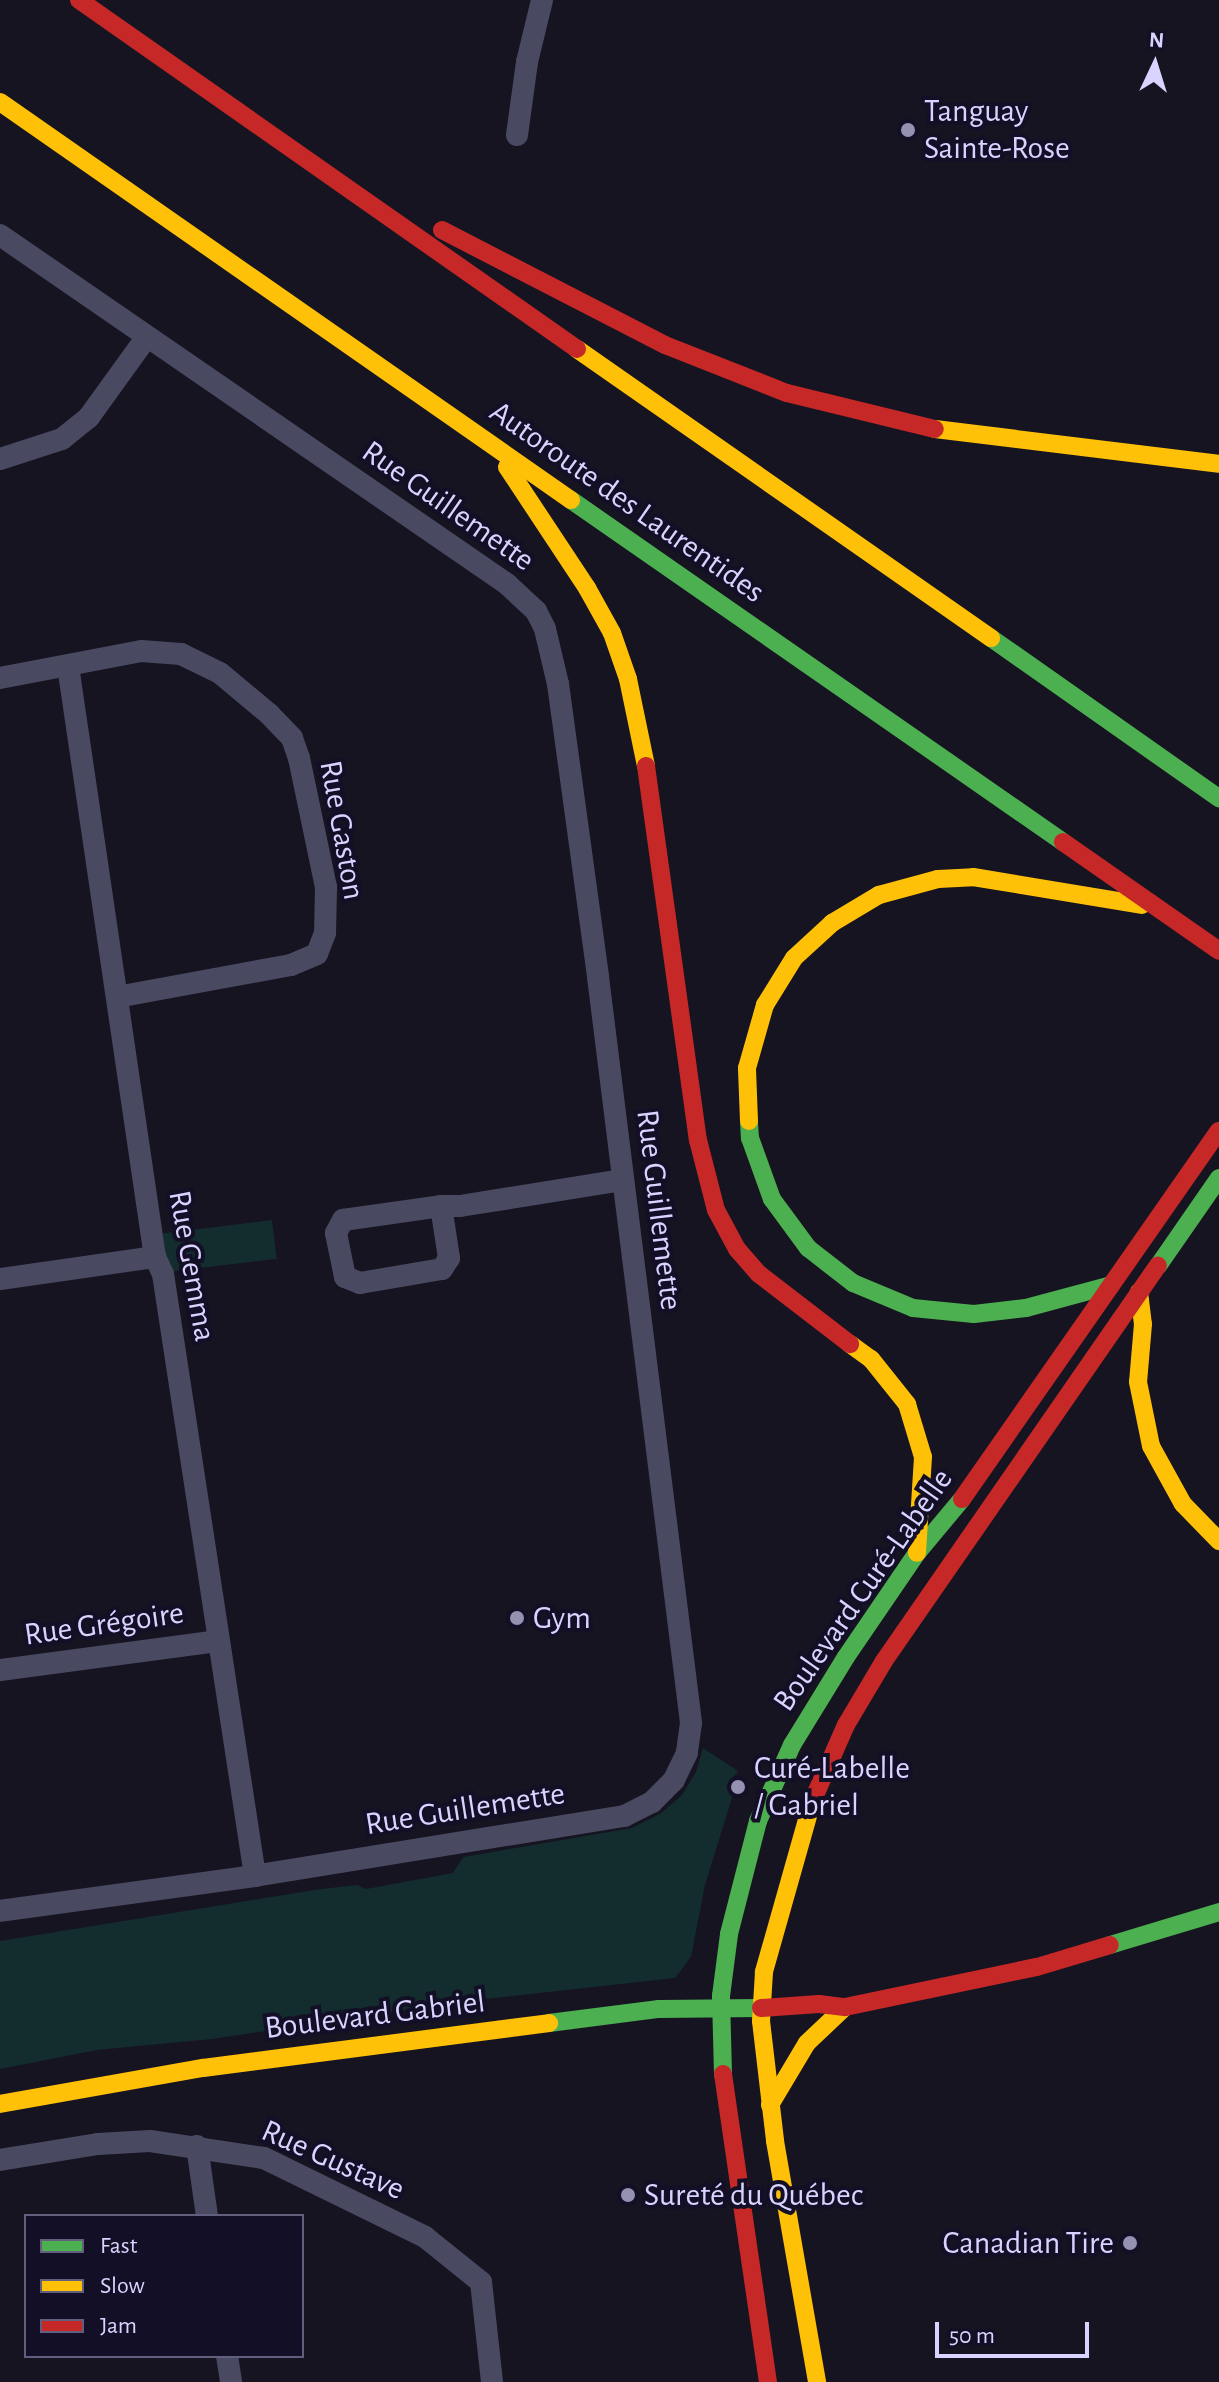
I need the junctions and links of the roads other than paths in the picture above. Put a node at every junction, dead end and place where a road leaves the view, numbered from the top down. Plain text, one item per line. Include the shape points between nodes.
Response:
1 (79, 0) edge
2 (542, 0) edge
3 (0, 102) edge
4 (517, 135) dead end
5 (304, 157) junction
6 (0, 235) edge
7 (146, 338) junction
8 (491, 444) junction
9 (0, 459) edge
10 (1219, 464) edge
11 (68, 666) junction
12 (0, 678) edge
13 (1219, 798) edge
14 (1155, 907) junction
15 (1219, 951) edge
16 (117, 997) junction
17 (1219, 1131) edge
18 (1219, 1178) edge
19 (623, 1180) junction
20 (441, 1206) junction
21 (155, 1257) junction
22 (0, 1279) edge
23 (1111, 1285) junction
24 (1139, 1292) junction
25 (1219, 1541) edge
26 (917, 1553) junction
27 (217, 1641) junction
28 (0, 1667) edge
29 (255, 1876) junction
30 (0, 1911) edge
31 (1219, 1912) edge
32 (845, 2007) junction
33 (720, 2008) junction
34 (761, 2008) junction
35 (0, 2104) edge
36 (770, 2105) junction
37 (197, 2146) junction
38 (0, 2160) edge
39 (207, 2214) edge
40 (227, 2358) edge
41 (231, 2382) edge
42 (492, 2382) edge
43 (768, 2382) edge
44 (817, 2382) edge

1 - 5 main road
2 - 4 street
3 - 8 main road, Autoroute des Laurentides
5 - 10 main road via 642,334 787,393 956,434
5 - 13 main road
6 - 7 street, Rue Guillemette
7 - 9 street via 89,417 62,439
7 - 19 street, Rue Guillemette via 507,584 542,621 558,684
8 - 14 main road, Autoroute des Laurentides
8 - 26 main road via 587,588 612,633 628,679 652,796 698,1140 716,1210 737,1249 759,1274 871,1359 907,1404 923,1457
11 - 12 street, Rue Gaston
11 - 16 street, Rue Gemma
11 - 16 street, Rue Gaston via 141,651 181,654 220,673 269,714 292,738 299,758 326,887 325,933 317,954 291,965
14 - 15 main road, Autoroute des Laurentides
14 - 23 main road via 973,877 918,883 879,895 832,923 794,958 765,1005 747,1068 750,1138 772,1199 808,1248 853,1283 913,1308 974,1314 1026,1308
16 - 21 street, Rue Gemma
17 - 23 main road, Boulevard Curé-Labelle
18 - 24 main road, Boulevard Curé-Labelle
19 - 20 street
19 - 29 street, Rue Guillemette via 691,1723 679,1772 660,1796 624,1816
20 - 20 street via 340,1221 336,1233 345,1277 360,1283 442,1269 449,1258
21 - 22 street
21 - 27 street, Rue Gemma via 166,1290
23 - 26 main road, Boulevard Curé-Labelle via 954,1511
24 - 25 main road via 1143,1324 1138,1382 1151,1446 1183,1504
24 - 34 main road, Boulevard Curé-Labelle via 941,1575 846,1725 807,1812 790,1866 764,1972
26 - 33 main road, Boulevard Curé-Labelle via 814,1709 772,1788 738,1893
27 - 28 street, Rue Grégoire
27 - 29 street, Rue Gemma
29 - 30 street, Rue Guillemette
31 - 32 main road, Boulevard Gabriel via 1037,1967
32 - 34 main road, Boulevard Gabriel
32 - 36 main road via 807,2043
33 - 34 main road, Boulevard Gabriel
33 - 35 main road, Boulevard Gabriel via 659,2009 297,2055
33 - 43 main road, Boulevard Curé-Labelle via 724,2088
34 - 36 main road, Boulevard Curé-Labelle
36 - 44 main road, Boulevard Curé-Labelle
37 - 38 street, Rue Gustave via 150,2141 98,2144
37 - 39 street
37 - 42 street, Rue Gustave via 264,2158 425,2237 481,2282
40 - 41 street

